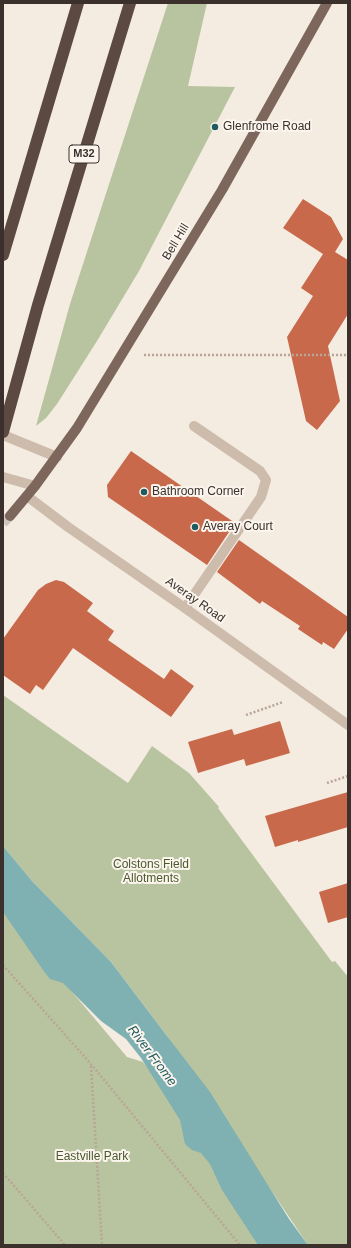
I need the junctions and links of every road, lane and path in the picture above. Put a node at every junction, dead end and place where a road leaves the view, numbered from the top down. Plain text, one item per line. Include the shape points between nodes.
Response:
1 (78, 3) edge
2 (130, 3) edge
3 (327, 3) edge
4 (3, 255) edge
5 (121, 355) junction
6 (348, 355) edge
7 (194, 426) dead end
8 (3, 432) edge
9 (3, 435) edge
10 (57, 457) junction
11 (3, 477) edge
12 (35, 486) junction
13 (26, 496) junction
14 (10, 516) tunnel mouth
15 (185, 608) junction
16 (305, 696) junction
17 (246, 714) dead end
18 (348, 725) edge
19 (348, 776) edge
20 (327, 783) dead end
21 (3, 965) edge
22 (91, 1064) junction
23 (3, 1173) edge
24 (65, 1245) edge
25 (102, 1245) edge
26 (240, 1245) edge

1 - 4 highway
2 - 8 highway, M32 via 38,305
3 - 5 main road, Bell Hill via 222,190
5 - 6 path
5 - 10 main road, Bell Hill via 78,428
7 - 15 street via 260,470 266,480 261,497
9 - 10 street
10 - 12 main road, Bell Hill
11 - 12 street
12 - 13 main road, Bell Hill
13 - 14 main road, Bell Hill
13 - 15 street, Averay Road
15 - 16 street, Averay Road
16 - 17 path
16 - 18 street, Averay Road
19 - 20 path
21 - 22 path
22 - 25 path
22 - 26 path
23 - 24 path

